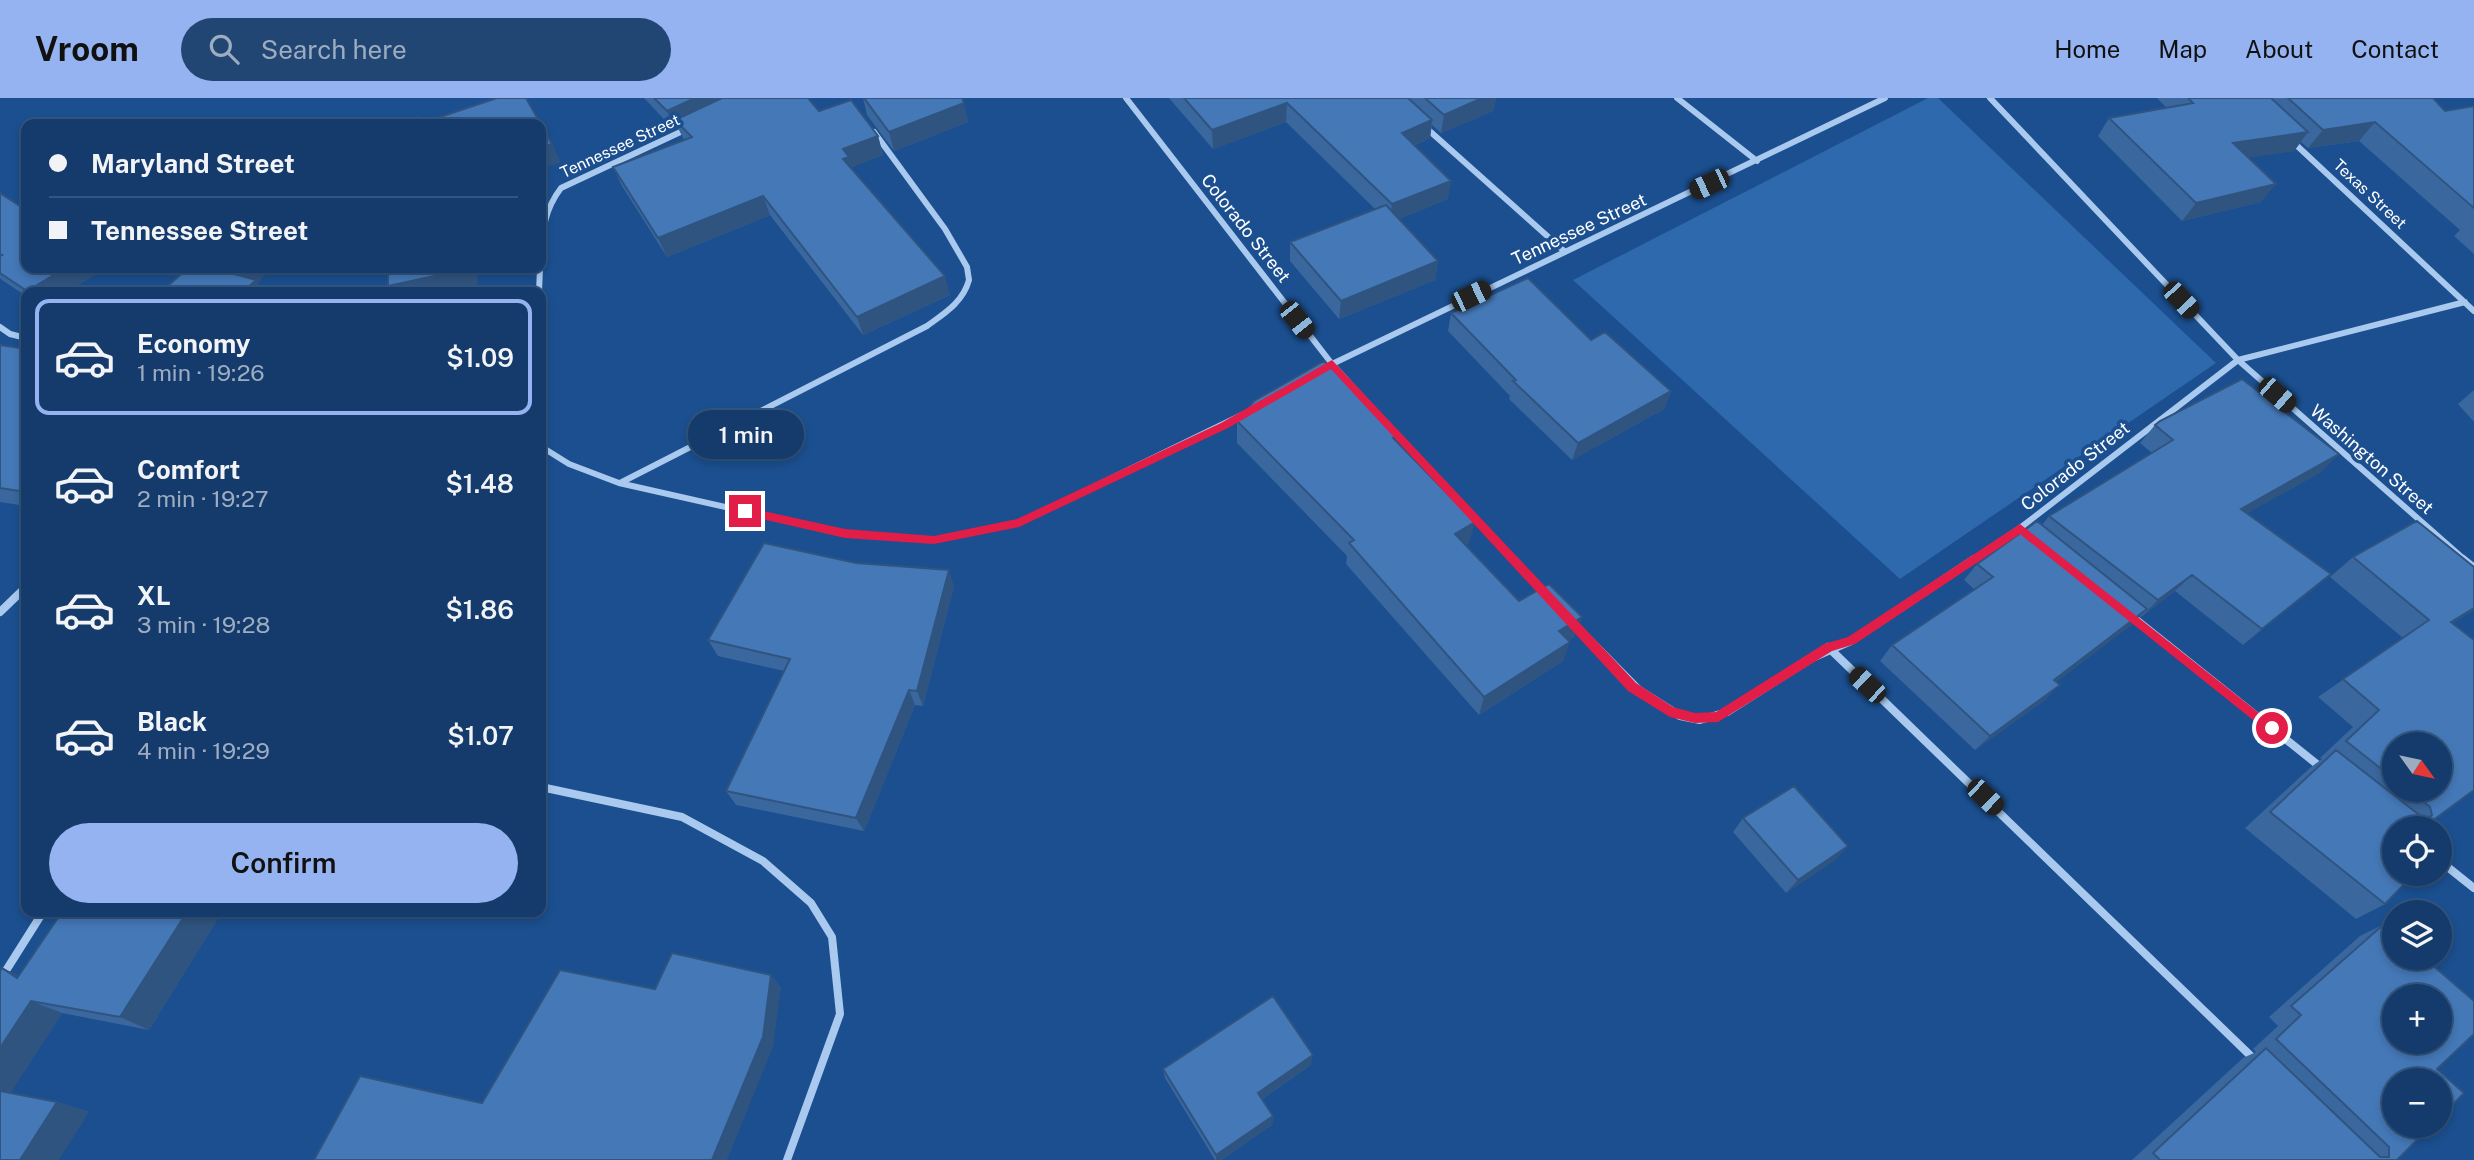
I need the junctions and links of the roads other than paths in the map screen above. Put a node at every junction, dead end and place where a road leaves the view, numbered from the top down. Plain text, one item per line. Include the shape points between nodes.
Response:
1 (1126, 98) edge
2 (1677, 98) edge
3 (1885, 98) edge
4 (1990, 98) edge
5 (1413, 116) edge
6 (695, 126) edge
7 (872, 130) edge
8 (2286, 135) edge
9 (1757, 161) junction
10 (546, 214) edge
11 (1564, 251) junction
12 (2465, 302) junction
13 (2474, 311) edge
14 (0, 327) edge
15 (21, 337) edge
16 (2238, 360) junction
17 (1332, 364) junction
18 (1320, 371) edge
19 (1260, 405) edge
20 (1378, 414) edge
21 (1388, 424) edge
22 (546, 450) edge
23 (620, 483) junction
24 (2020, 528) junction
25 (2031, 537) edge
26 (2474, 568) edge
27 (21, 592) edge
28 (1548, 596) edge
29 (2117, 605) edge
30 (0, 612) edge
31 (1566, 616) edge
32 (1828, 648) junction
33 (2333, 776) edge
34 (546, 788) edge
35 (2452, 871) edge
36 (2474, 888) edge
37 (40, 917) edge
38 (0, 980) edge
39 (2260, 1065) edge
40 (787, 1160) edge

1 - 17 street, Colorado Street
2 - 9 street
3 - 9 street, Tennessee Street
4 - 16 street, Washington Street
5 - 11 street
6 - 10 street, Tennessee Street via 561,188 549,202
7 - 23 street via 957,246 970,278 962,298 927,326
8 - 12 street, Texas Street
9 - 11 street, Tennessee Street
11 - 17 street, Tennessee Street
12 - 13 street, Texas Street
12 - 16 street, Colorado Street
14 - 15 street
16 - 24 street, Colorado Street
16 - 26 street, Washington Street
17 - 18 street, Tennessee Street
17 - 20 street, Colorado Street
19 - 23 street via 1019,523 934,540 845,534
21 - 28 street
22 - 23 street via 569,464
24 - 25 street
24 - 32 street, Colorado Street via 1851,641
27 - 30 street
29 - 33 street
31 - 32 street, Colorado Street via 1632,687 1670,711 1695,718 1718,717
32 - 39 street
34 - 40 street via 682,817 763,861 811,903 832,937 840,1014
35 - 36 street
37 - 38 street

